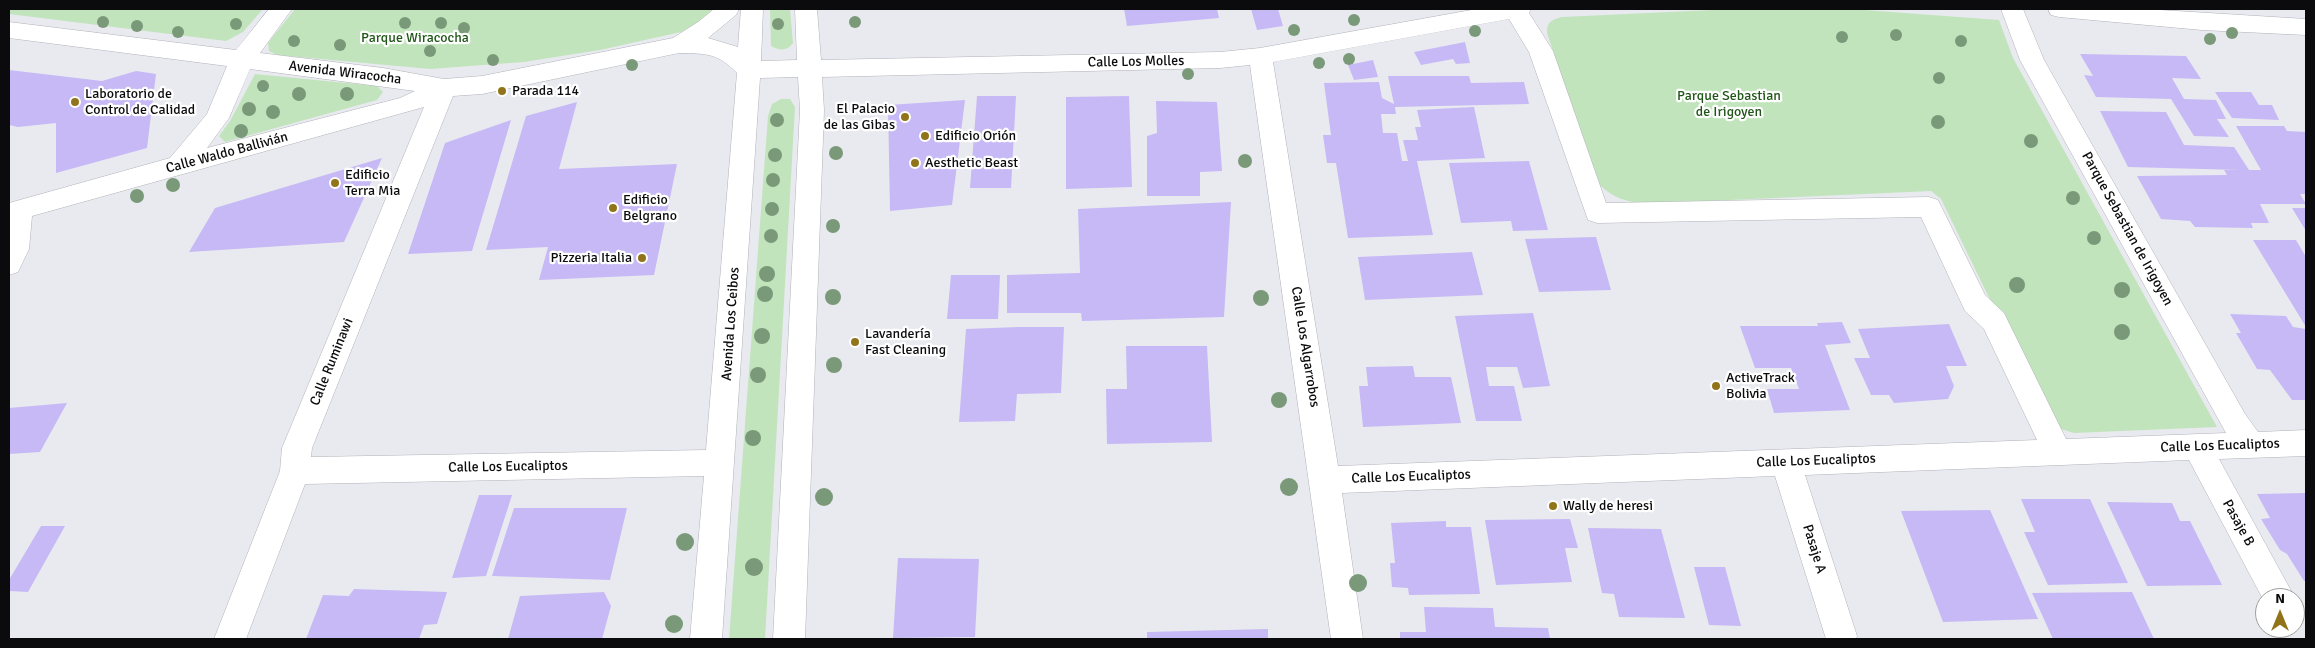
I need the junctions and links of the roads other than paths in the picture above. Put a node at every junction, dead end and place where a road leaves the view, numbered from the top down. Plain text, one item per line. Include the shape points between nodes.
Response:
1 (281, 9) edge
2 (728, 9) edge
3 (752, 9) edge
4 (806, 9) edge
5 (1515, 9) edge
6 (1520, 9) edge
7 (2012, 9) edge
8 (2059, 9) edge
9 (2301, 24) edge
10 (9, 30) edge
11 (679, 45) junction
12 (1260, 56) junction
13 (241, 61) junction
14 (748, 70) junction
15 (811, 70) junction
16 (444, 88) junction
17 (179, 165) junction
18 (14, 212) edge
19 (9, 264) edge
20 (2306, 443) edge
21 (2250, 445) junction
22 (2197, 447) junction
23 (2057, 452) junction
24 (721, 463) junction
25 (1786, 463) junction
26 (295, 470) junction
27 (1325, 480) junction
28 (2274, 588) edge
29 (1841, 636) dead end
30 (230, 639) edge
31 (706, 639) edge
32 (789, 639) edge
33 (1347, 639) edge

1 - 13 street
2 - 11 street, Avenida Wiracocha
3 - 14 street, Avenida Los Ceibos
4 - 15 street
5 - 6 street, Calle Los Molles
5 - 12 street, Calle Los Molles
5 - 23 street via 1541,51 1597,213 1930,207 1975,303 1994,321
7 - 21 street, Parque Sebastian de Irigoyen via 2032,60
8 - 9 street via 2202,22
10 - 13 street, Avenida Wiracocha
11 - 14 street, Avenida Wiracocha via 713,46 733,54
11 - 16 street, Avenida Wiracocha via 482,85
12 - 15 street, Calle Los Molles via 1220,60
12 - 27 street, Calle Los Algarrobos
13 - 16 street, Avenida Wiracocha via 383,77
13 - 17 street via 217,118
14 - 15 street, Calle Los Molles
14 - 24 street, Avenida Los Ceibos
15 - 32 street
16 - 17 street, Calle Waldo Ballivián via 407,105
16 - 26 street, Calle Ruminawi via 297,448
17 - 18 street, Calle Waldo Ballivián
18 - 19 street via 16,249
20 - 21 street, Calle Los Eucaliptos
21 - 22 street, Calle Los Eucaliptos
22 - 23 street, Calle Los Eucaliptos
22 - 28 street, Pasaje B
23 - 25 street, Calle Los Eucaliptos
24 - 26 street, Calle Los Eucaliptos
24 - 31 street, Avenida Los Ceibos
25 - 27 street, Calle Los Eucaliptos
25 - 29 street, Pasaje A
26 - 30 street, Calle Ruminawi
27 - 33 street, Calle Los Algarrobos

